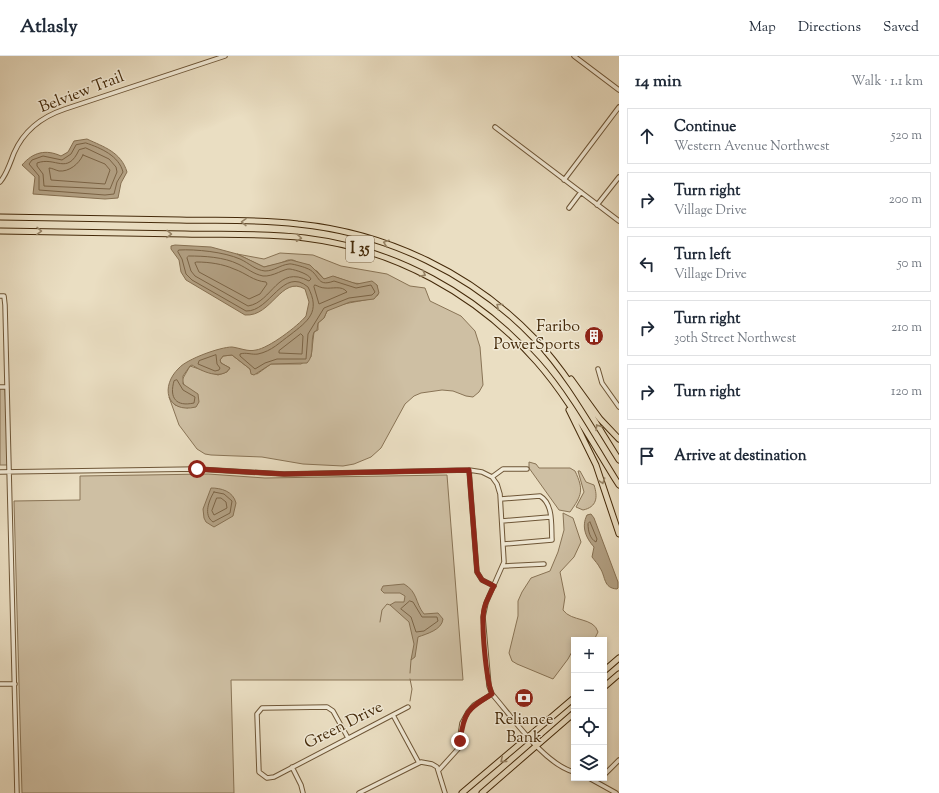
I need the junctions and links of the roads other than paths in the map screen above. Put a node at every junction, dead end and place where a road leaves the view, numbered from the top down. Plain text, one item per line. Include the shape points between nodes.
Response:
1 (225, 56) edge
2 (574, 56) edge
3 (619, 90) edge
4 (619, 107) edge
5 (495, 127) dead end
6 (532, 149) dead end
7 (529, 153) junction
8 (619, 177) edge
9 (564, 180) junction
10 (0, 182) edge
11 (581, 192) junction
12 (598, 205) junction
13 (569, 208) dead end
14 (0, 217) edge
15 (619, 221) edge
16 (0, 231) edge
17 (2, 296) edge
18 (535, 339) junction
19 (598, 369) dead end
20 (554, 383) junction
21 (0, 387) edge
22 (7, 387) junction
23 (619, 407) edge
24 (619, 439) edge
25 (619, 460) edge
26 (527, 469) dead end
27 (469, 470) junction
28 (0, 472) edge
29 (9, 472) junction
30 (492, 477) junction
31 (619, 485) edge
32 (501, 498) junction
33 (550, 517) junction
34 (502, 521) junction
35 (619, 534) edge
36 (504, 544) junction
37 (544, 564) dead end
38 (504, 566) junction
39 (494, 586) junction
40 (619, 658) edge
41 (607, 668) edge
42 (619, 674) edge
43 (0, 684) edge
44 (15, 684) junction
45 (607, 684) edge
46 (492, 694) junction
47 (571, 701) edge
48 (408, 707) dead end
49 (393, 715) junction
50 (571, 716) edge
51 (529, 737) junction
52 (348, 738) junction
53 (537, 746) junction
54 (619, 760) edge
55 (418, 763) junction
56 (292, 767) junction
57 (439, 770) junction
58 (571, 771) edge
59 (607, 772) edge
60 (597, 782) edge
61 (18, 793) edge
62 (303, 793) edge
63 (360, 793) edge
64 (445, 793) edge
65 (462, 793) edge
66 (482, 793) edge
67 (616, 793) edge

1 - 10 street, Belview Trail via 46,117 34,124 23,137
2 - 3 street
4 - 9 street
5 - 7 street
6 - 7 street
7 - 9 street
8 - 12 street
9 - 11 street
11 - 12 street
11 - 13 street
12 - 15 street
18 -> 14 highway, I 35 via 495,303 449,272 402,249 347,232 281,222
16 -> 20 highway, I 35 via 283,236 356,248 424,274 469,301 511,335
17 - 22 street
18 - 24 highway via 565,371 600,419
25 -> 18 highway, I 35 via 571,384
19 - 23 street via 602,382
20 - 31 highway, I 35
20 -> 35 highway via 596,465
21 - 22 street
22 - 29 street
26 - 30 street via 503,469
27 - 29 street via 284,474 197,469
27 - 30 street
27 - 39 street via 477,572 482,580
28 - 29 street
29 - 44 street
30 - 32 street via 499,488
32 - 33 street via 540,496 549,507
32 - 34 street
33 - 34 street
33 - 36 street via 552,540
34 - 36 street
36 - 38 street
37 - 38 street
38 - 39 street
39 - 46 street via 486,603 483,618
40 - 41 highway
42 - 45 highway
43 - 44 street
44 - 61 street
46 - 51 street
46 - 57 street via 468,712 462,726 458,749
47 - 51 highway
48 - 49 street, Green Drive
49 - 52 street, Green Drive
49 - 55 street
50 - 53 highway
51 - 53 street
51 -> 65 highway
52 - 56 street, Green Drive
52 - 56 street, Green Drive via 333,711 327,707 262,708 257,714 259,775 270,778
53 - 58 street via 555,764
53 - 66 highway
54 - 59 street
55 - 57 street via 432,764
55 - 63 street
56 - 62 street
57 - 64 street
60 - 67 street

